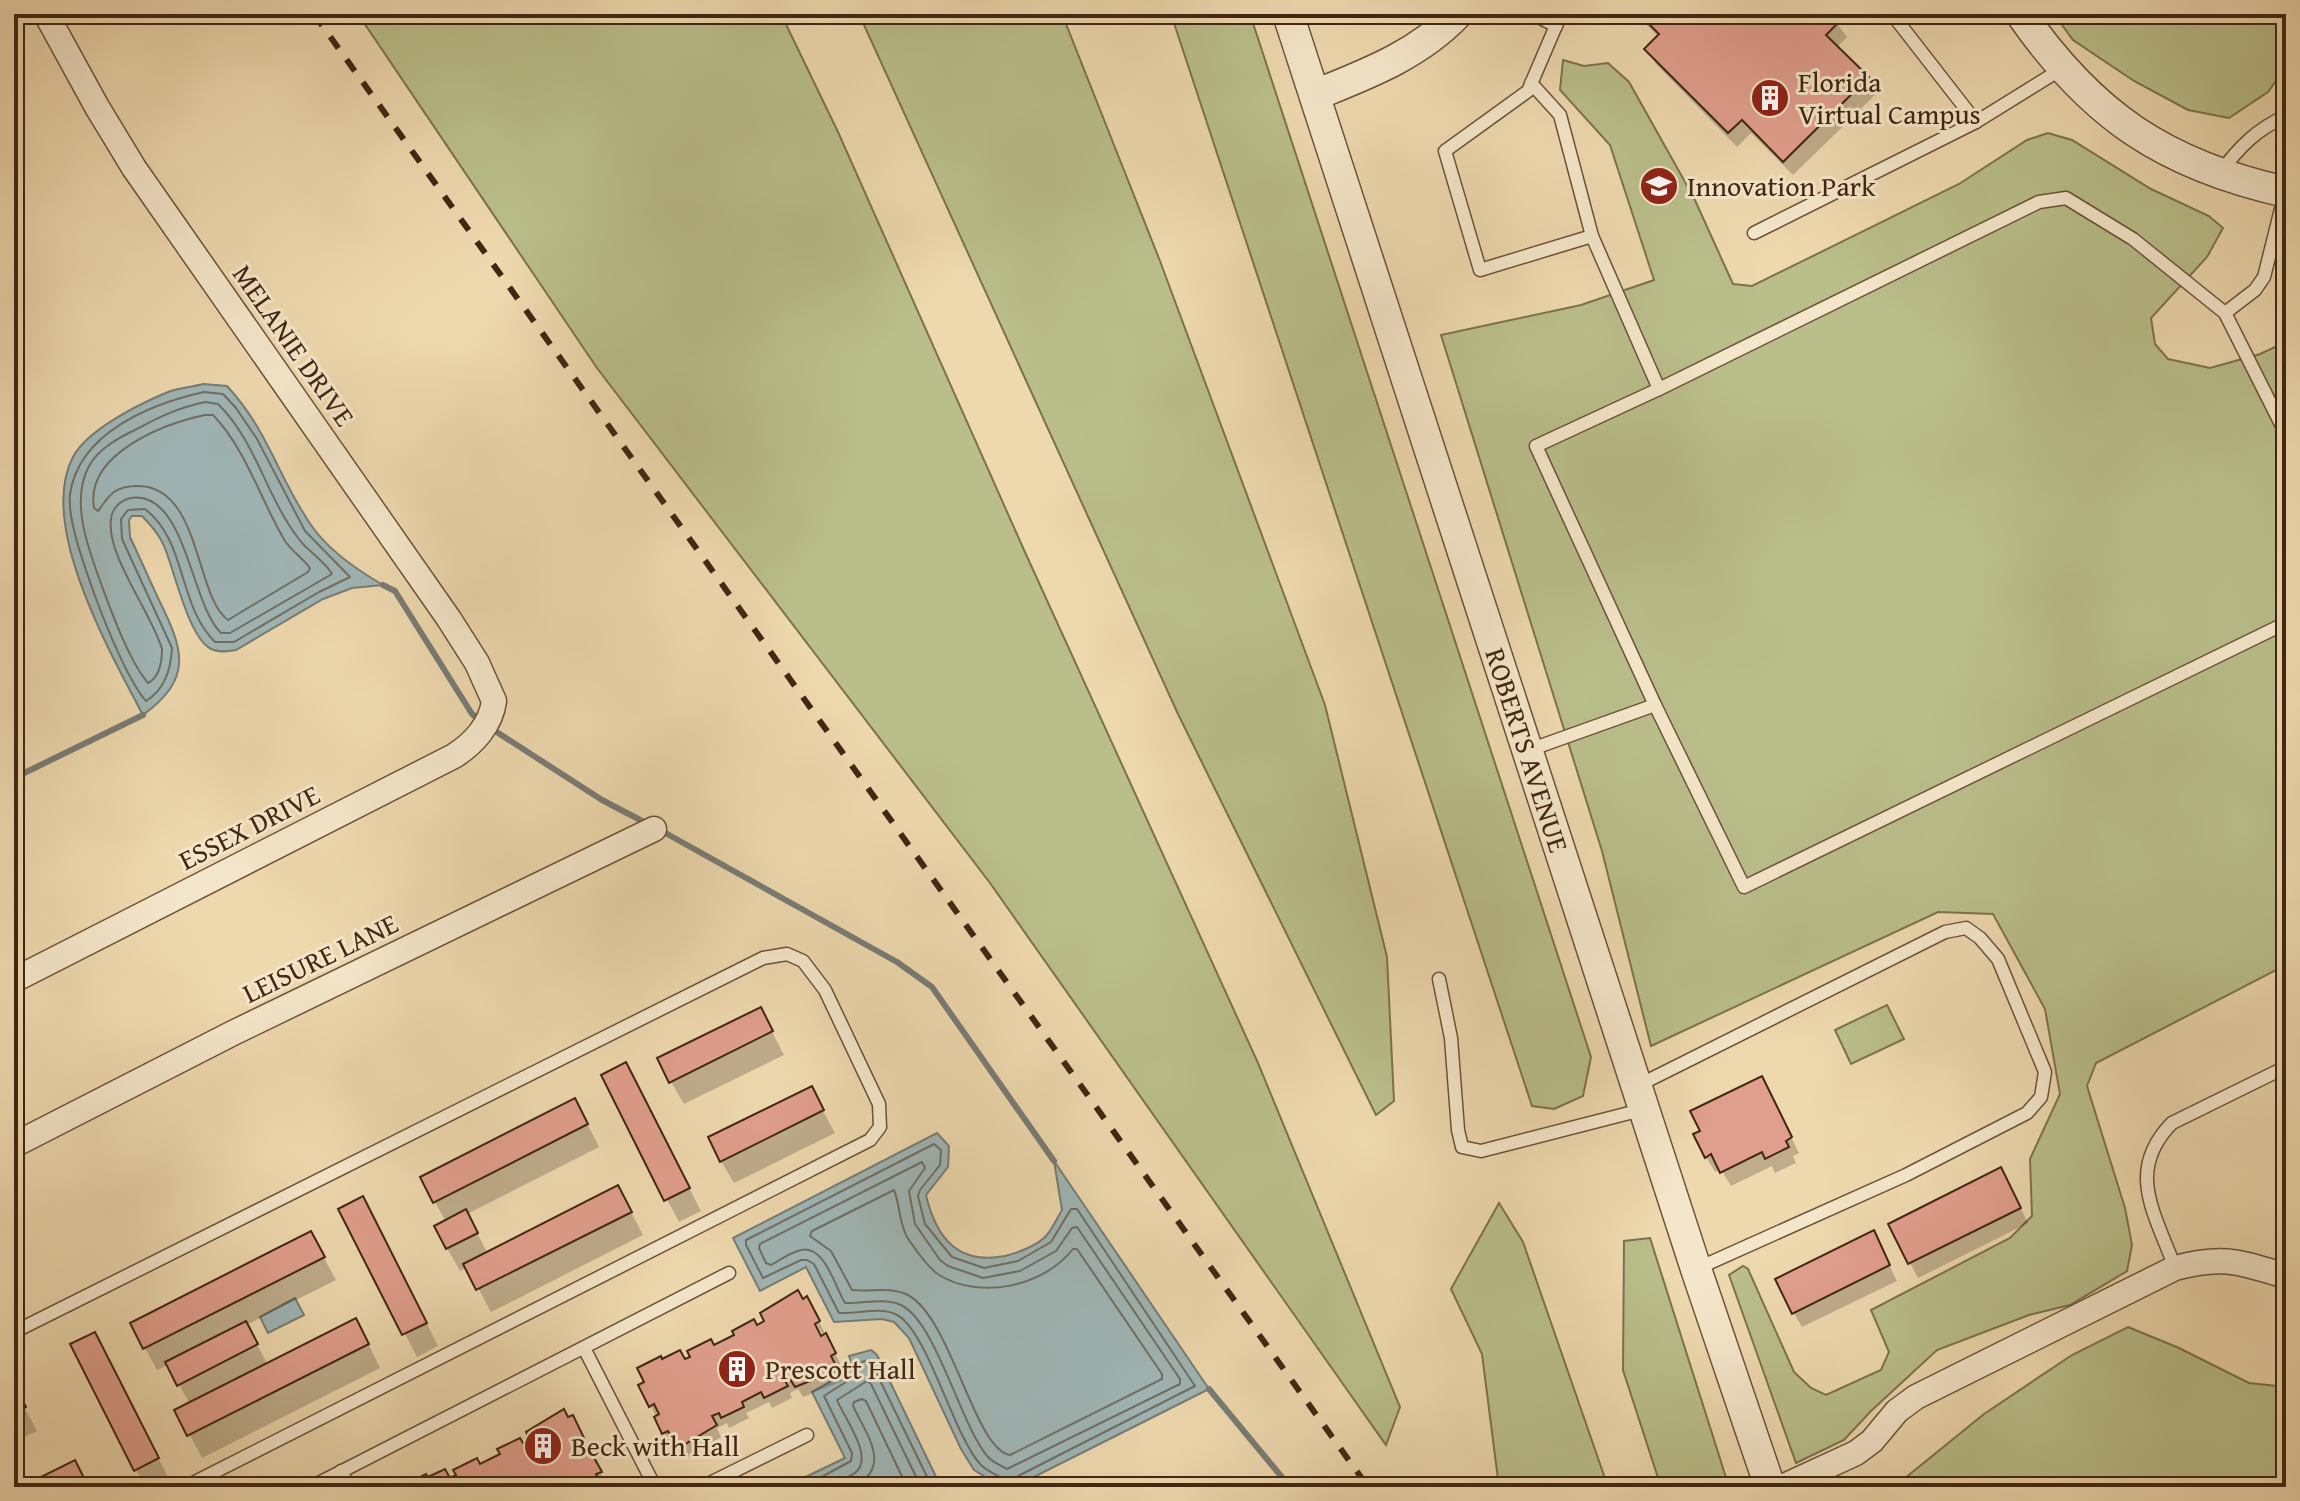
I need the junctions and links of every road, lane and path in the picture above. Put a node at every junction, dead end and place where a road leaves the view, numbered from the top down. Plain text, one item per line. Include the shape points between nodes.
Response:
1 (46, 14) edge
2 (1288, 14) edge
3 (1457, 14) edge
4 (1533, 14) edge
5 (1892, 14) edge
6 (2021, 14) edge
7 (1558, 20) edge
8 (2063, 68) junction
9 (1531, 83) junction
10 (1315, 95) junction
11 (2286, 116) edge
12 (1976, 122) junction
13 (2219, 174) junction
14 (2286, 192) edge
15 (1754, 233) dead end
16 (1592, 236) junction
17 (2225, 313) junction
18 (1659, 389) junction
19 (2286, 434) edge
20 (2286, 623) edge
21 (1655, 705) junction
22 (488, 718) joint
23 (1529, 750) junction
24 (654, 829) dead end
25 (1439, 979) dead end
26 (14, 980) edge
27 (2286, 1067) edge
28 (1641, 1098) junction
29 (14, 1145) edge
30 (2175, 1268) junction
31 (1696, 1269) junction
32 (729, 1273) dead end
33 (2286, 1276) edge
34 (14, 1332) edge
35 (584, 1348) junction
36 (807, 1435) dead end
37 (341, 1471) junction
38 (185, 1487) edge
39 (311, 1487) edge
40 (349, 1487) edge
41 (655, 1487) edge
42 (702, 1487) edge
43 (1770, 1487) edge
44 (1782, 1487) edge

1 - 22 street, MELANIE DRIVE via 134,168 477,663 491,689
2 - 10 street, ROBERTS AVENUE
3 - 10 street via 1403,57
4 - 7 lane
5 - 12 lane
6 - 8 street
7 - 9 lane
8 - 12 lane
8 - 13 street via 2143,137
9 - 16 lane via 1560,115
9 - 16 lane via 1528,91 1445,151 1480,270
10 - 23 street, ROBERTS AVENUE
11 - 13 lane via 2255,133
12 - 15 lane
13 - 14 street
14 - 17 lane via 2264,277
16 - 18 lane
17 - 18 lane via 2133,239 2066,198 2039,202
17 - 19 lane
18 - 21 lane via 1536,446
20 - 21 lane via 1744,887
21 - 23 lane
22 - 26 street, ESSEX DRIVE via 467,748 454,756
23 - 28 street, ROBERTS AVENUE
24 - 29 street, LEISURE LANE
25 - 28 lane via 1462,1147 1481,1151
27 - 30 lane via 2172,1123 2158,1138 2149,1155 2148,1194
28 - 31 street, ROBERTS AVENUE
28 - 31 lane via 1945,932 1966,928 1998,959 2045,1072 2041,1097 2027,1113 1906,1175
30 - 33 street via 2218,1259
30 - 44 street via 1916,1397 1856,1453
31 - 43 street, ROBERTS AVENUE
32 - 35 lane
34 - 38 lane via 763,958 787,954 803,961 825,990 879,1104 880,1127 870,1140
35 - 37 lane
35 - 41 lane
36 - 42 lane
37 - 39 lane
37 - 40 lane

